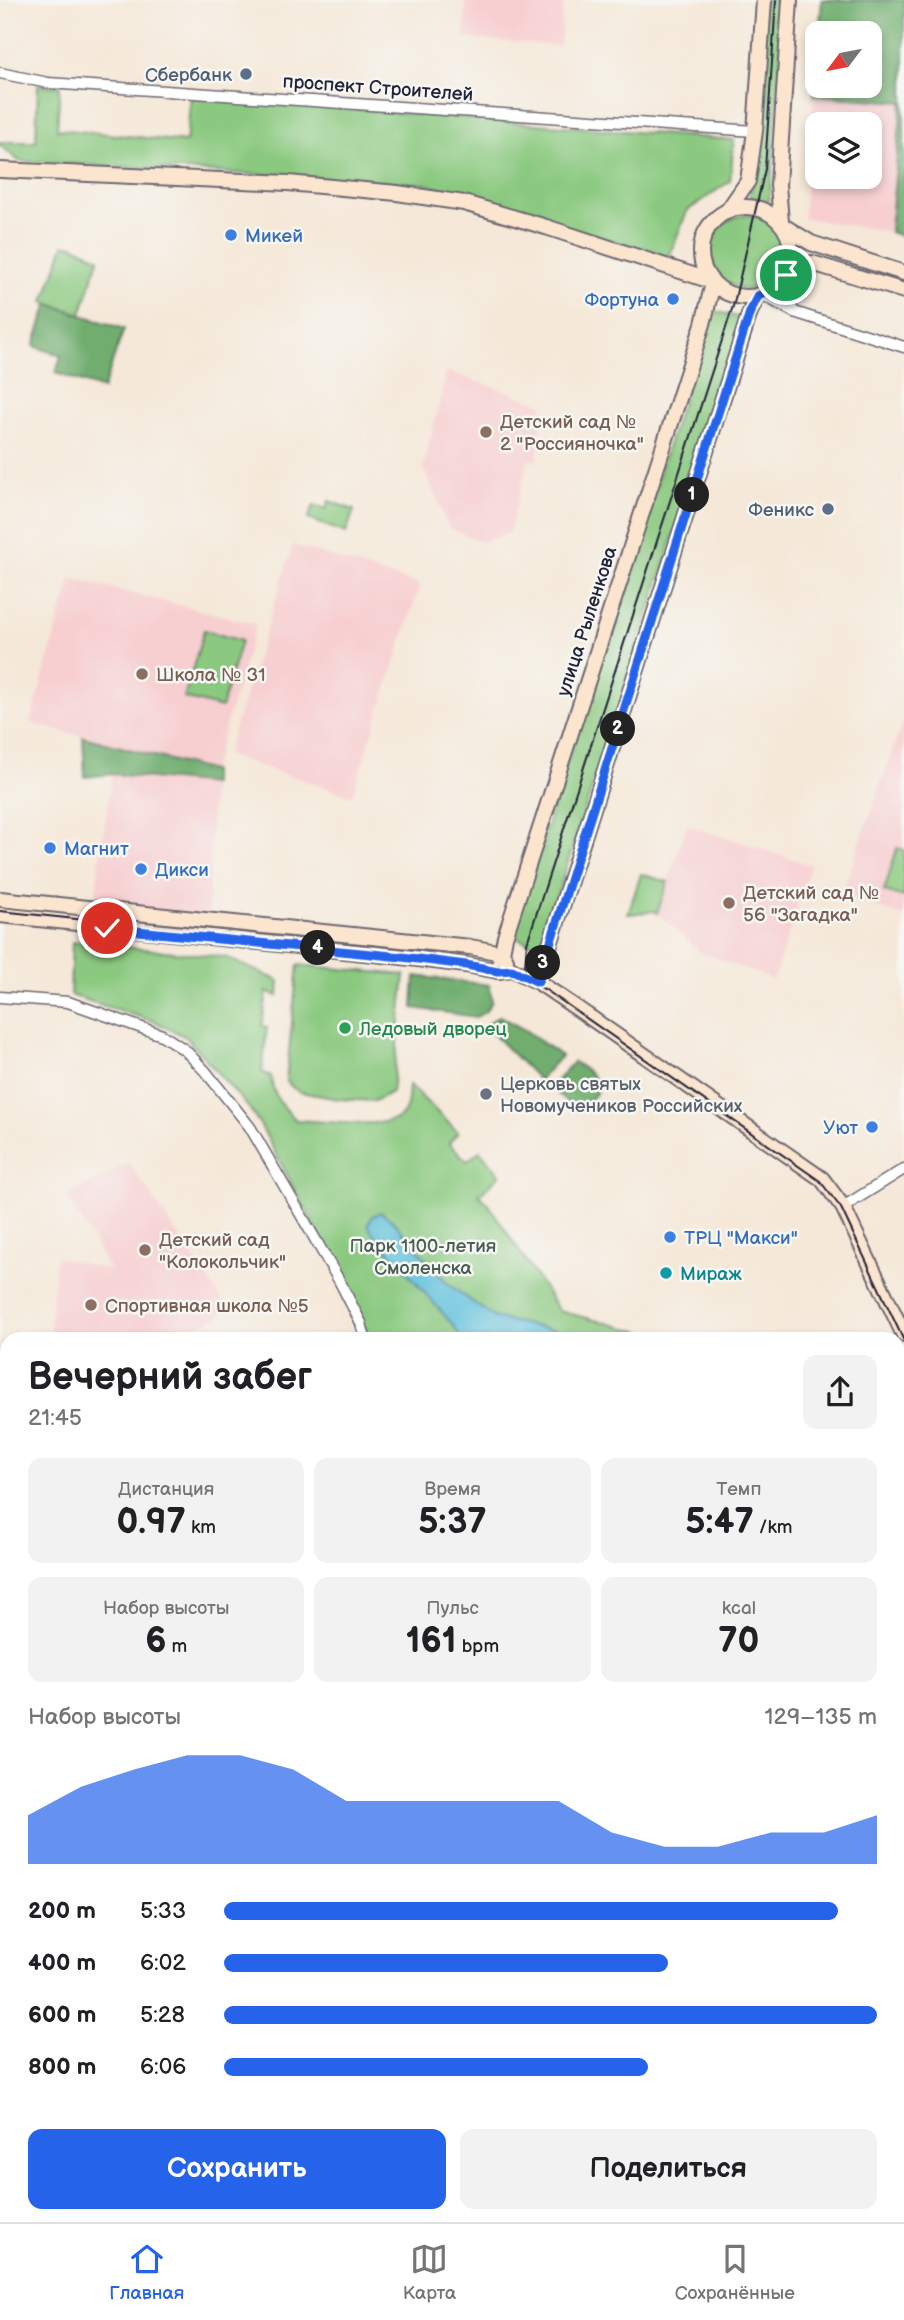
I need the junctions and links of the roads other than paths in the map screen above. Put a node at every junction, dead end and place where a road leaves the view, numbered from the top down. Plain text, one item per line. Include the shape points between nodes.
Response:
1 (764, 0) edge
2 (790, 0) edge
3 (0, 73) edge
4 (755, 131) junction
5 (0, 170) edge
6 (728, 210) junction
7 (782, 224) junction
8 (701, 250) junction
9 (670, 267) junction
10 (788, 271) junction
11 (904, 273) edge
12 (712, 282) junction
13 (904, 292) edge
14 (761, 296) junction
15 (794, 312) junction
16 (904, 347) edge
17 (0, 899) edge
18 (0, 915) edge
19 (502, 953) junction
20 (505, 970) junction
21 (538, 982) junction
22 (0, 997) edge
23 (904, 1169) edge
24 (843, 1206) junction
25 (363, 1332) edge
26 (903, 1332) edge

1 - 4 main road
2 - 7 main road via 778,185
3 - 4 street, проспект Строителей via 48,83
4 - 6 main road via 748,181
5 - 9 main road via 288,183 397,193 464,203
6 - 7 main road via 756,207
6 - 8 main road via 709,226
7 - 10 main road via 792,253
7 - 11 main road via 811,243
8 - 9 main road via 685,264
8 - 12 main road
9 - 12 main road
10 - 13 main road via 800,263 812,263
10 - 14 main road
10 - 15 street via 784,287
12 - 14 main road via 736,297
12 - 19 main road, улица Рыленкова
14 - 15 street
14 - 21 main road via 745,330
15 - 16 street
17 - 19 main road
18 - 20 main road
19 - 20 main road, улица Рыленкова
20 - 21 main road
21 - 24 main road via 822,1179
22 - 25 street via 68,1002 162,1035 186,1050 250,1127 340,1282
23 - 24 street
24 - 26 main road

